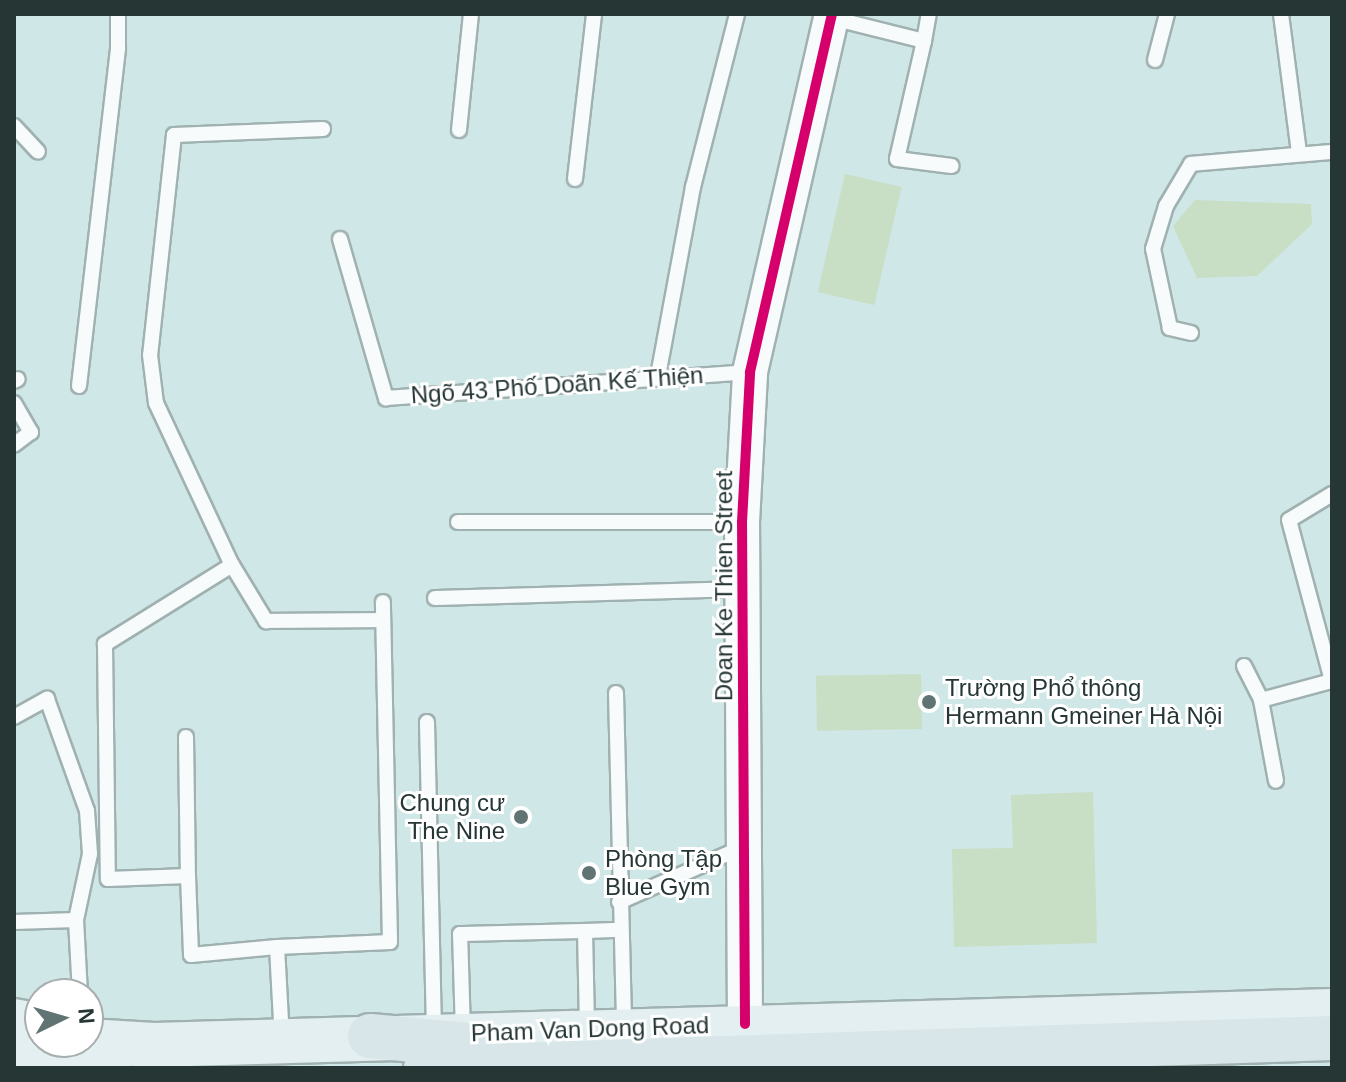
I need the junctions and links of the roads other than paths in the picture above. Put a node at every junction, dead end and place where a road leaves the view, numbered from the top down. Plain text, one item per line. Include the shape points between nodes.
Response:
1 (118, 14) edge
2 (471, 14) edge
3 (594, 14) edge
4 (737, 14) edge
5 (929, 14) edge
6 (1167, 14) edge
7 (1281, 14) edge
8 (832, 16) edge
9 (924, 41) junction
10 (1155, 60) dead end
11 (14, 126) edge
12 (323, 129) dead end
13 (459, 130) dead end
14 (38, 152) dead end
15 (1299, 152) junction
16 (1332, 152) edge
17 (952, 166) dead end
18 (575, 179) dead end
19 (340, 239) dead end
20 (1191, 333) dead end
21 (750, 372) junction
22 (658, 376) junction
23 (79, 386) dead end
24 (14, 403) edge
25 (14, 445) edge
26 (1332, 494) edge
27 (458, 522) dead end
28 (742, 522) junction
29 (232, 565) junction
30 (743, 589) junction
31 (435, 598) dead end
32 (383, 602) dead end
33 (383, 620) junction
34 (1244, 666) dead end
35 (1332, 681) edge
36 (616, 693) dead end
37 (1261, 700) junction
38 (14, 717) edge
39 (427, 722) dead end
40 (186, 737) dead end
41 (1276, 781) dead end
42 (744, 847) junction
43 (188, 876) junction
44 (619, 902) junction
45 (76, 920) junction
46 (14, 922) edge
47 (621, 930) junction
48 (585, 931) junction
49 (460, 934) junction
50 (432, 936) junction
51 (277, 947) junction
52 (79, 978) edge
53 (1332, 1011) edge
54 (745, 1024) junction
55 (370, 1036) junction
56 (1332, 1038) edge
57 (282, 1039) junction
58 (613, 1039) junction
59 (104, 1042) edge
60 (154, 1045) junction
61 (441, 1045) edge
62 (14, 1054) edge

1 - 23 lane
2 - 13 lane
3 - 18 lane
4 - 22 lane via 693,187
5 - 9 lane
6 - 10 lane
7 - 15 lane
8 - 9 lane
8 - 21 street, Doan Ke Thien Street
9 - 17 lane via 897,159
11 - 14 lane
12 - 29 lane via 174,135 150,355 156,403
15 - 16 lane
15 - 20 lane via 1191,164 1166,206 1153,249 1170,328
19 - 22 lane, Ngõ 43 Phố Doãn Kế Thiện via 386,398
21 - 22 lane, Ngõ 43 Phố Doãn Kế Thiện
21 - 28 street, Doan Ke Thien Street
24 - 25 lane via 31,432
26 - 35 lane via 1289,520
27 - 28 lane
28 - 30 street, Doan Ke Thien Street
29 - 33 lane via 266,621
29 - 43 lane via 105,644 108,879
30 - 31 lane
30 - 42 street, Doan Ke Thien Street
32 - 33 lane
33 - 51 lane via 390,942
34 - 37 lane
35 - 37 lane
36 - 44 lane
37 - 41 lane
38 - 45 lane via 47,699 87,811 90,854
39 - 50 lane
40 - 43 lane
42 - 44 lane
42 - 54 street, Doan Ke Thien Street
43 - 51 lane via 191,955
44 - 47 lane
45 - 46 lane
45 - 52 lane
47 - 48 lane
47 - 58 lane
48 - 49 lane
48 - 58 lane
49 - 50 lane
49 - 61 lane
50 - 61 lane
51 - 57 lane
53 - 54 main road, Pham Van Dong Road
54 - 58 main road, Pham Van Dong Road
55 - 57 main road
55 - 58 highway
55 - 61 main road
56 - 58 highway via 1071,1043
57 - 60 main road
58 - 61 highway
59 - 60 main road
60 - 62 main road

